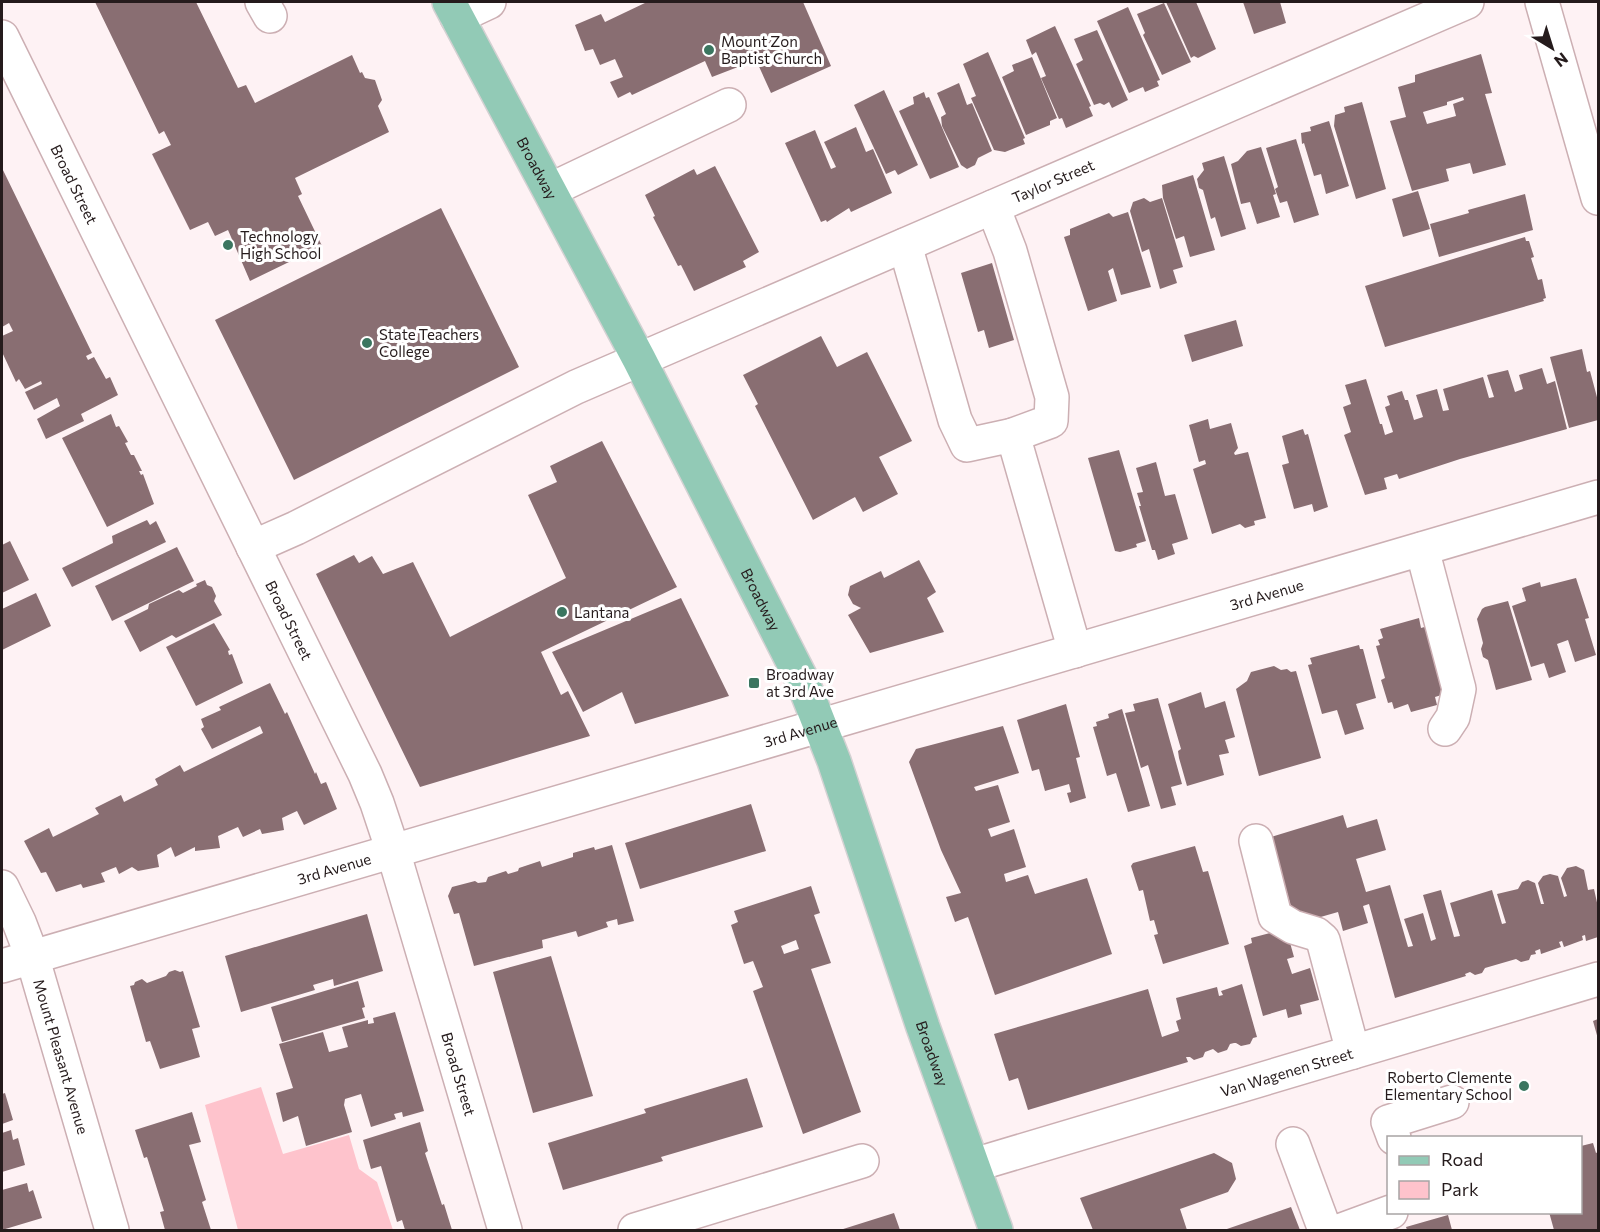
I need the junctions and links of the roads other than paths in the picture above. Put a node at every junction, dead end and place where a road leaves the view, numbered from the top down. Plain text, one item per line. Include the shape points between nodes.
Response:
1 (489, 2) edge
2 (1467, 2) edge
3 (1542, 2) edge
4 (453, 9) edge
5 (2, 37) edge
6 (729, 105) dead end
7 (550, 190) junction
8 (1599, 198) edge
9 (993, 207) junction
10 (904, 245) junction
11 (639, 359) junction
12 (1013, 435) junction
13 (1599, 497) edge
14 (253, 547) junction
15 (1422, 549) junction
16 (1075, 651) junction
17 (820, 726) junction
18 (1445, 729) dead end
19 (1256, 841) dead end
20 (393, 851) junction
21 (2, 887) edge
22 (32, 956) junction
23 (2, 966) edge
24 (1599, 979) edge
25 (1353, 1052) junction
26 (1452, 1102) dead end
27 (1394, 1136) edge
28 (1293, 1144) dead end
29 (862, 1161) dead end
30 (974, 1165) junction
31 (1387, 1213) edge
32 (112, 1230) edge
33 (506, 1230) edge
34 (635, 1230) edge
35 (996, 1230) edge
36 (1325, 1230) edge
37 (1342, 1230) edge

1 - 4 street
2 - 9 street, Taylor Street
3 - 8 street
4 - 7 main road, Broadway
5 - 14 street, Broad Street
6 - 7 street
7 - 11 main road, Broadway
9 - 10 street, Taylor Street
9 - 12 street via 1010,250 1052,397 1051,421
10 - 11 street, Taylor Street
10 - 12 street via 955,420 967,445
11 - 14 street, Taylor Street
11 - 17 main road, Broadway via 786,648
12 - 16 street
13 - 15 street, 3rd Avenue
14 - 20 street, Broad Street via 365,774
15 - 16 street, 3rd Avenue
15 - 18 street via 1459,689
16 - 17 street, 3rd Avenue
17 - 20 street, 3rd Avenue
17 - 30 main road, Broadway
19 - 25 street via 1275,916 1323,940
20 - 22 street, 3rd Avenue
20 - 33 street, Broad Street
21 - 22 street, Mount Pleasant Avenue
22 - 23 street, 3rd Avenue
22 - 32 street, Mount Pleasant Avenue
24 - 25 street, Van Wagenen Street
25 - 30 street, Van Wagenen Street
26 - 27 street via 1388,1122
28 - 36 street
29 - 34 street
30 - 35 main road, Broadway
31 - 37 street

